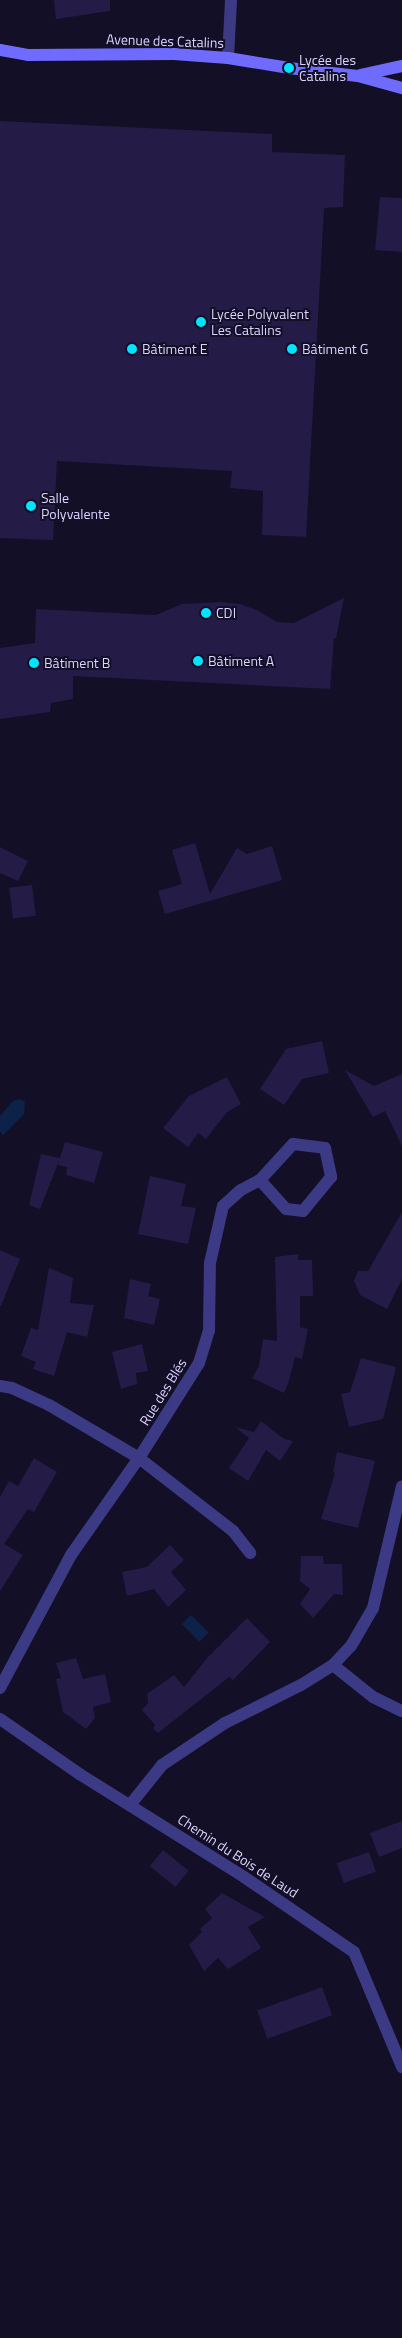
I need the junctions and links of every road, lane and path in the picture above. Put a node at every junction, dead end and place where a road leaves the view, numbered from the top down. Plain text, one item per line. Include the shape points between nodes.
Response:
1 (231, 0) edge
2 (0, 50) edge
3 (228, 58) junction
4 (402, 66) edge
5 (358, 76) junction
6 (402, 88) edge
7 (260, 1180) junction
8 (0, 1386) edge
9 (138, 1458) junction
10 (402, 1486) edge
11 (250, 1553) dead end
12 (334, 1665) junction
13 (0, 1688) edge
14 (402, 1711) edge
15 (0, 1719) edge
16 (130, 1805) junction
17 (402, 2067) edge

1 - 3 street
2 - 3 street, Avenue des Catalins via 28,55 174,54
3 - 5 street, Avenue des Catalins
4 - 5 street, Avenue des Catalins
5 - 6 street, Avenue des Catalins
7 - 7 street, Rue des Blés via 293,1144 325,1148 331,1177 303,1211 286,1209
7 - 9 street, Rue des Blés via 241,1190 223,1206 210,1263 209,1331 199,1363
8 - 9 street via 50,1405
9 - 11 street via 233,1531
9 - 13 street, Rue des Blés via 71,1555
10 - 12 street via 373,1608 351,1646
12 - 14 street via 373,1697
12 - 16 street via 225,1723 162,1765
15 - 16 street, Chemin du Bois de Laud
16 - 17 street, Chemin du Bois de Laud via 354,1952

